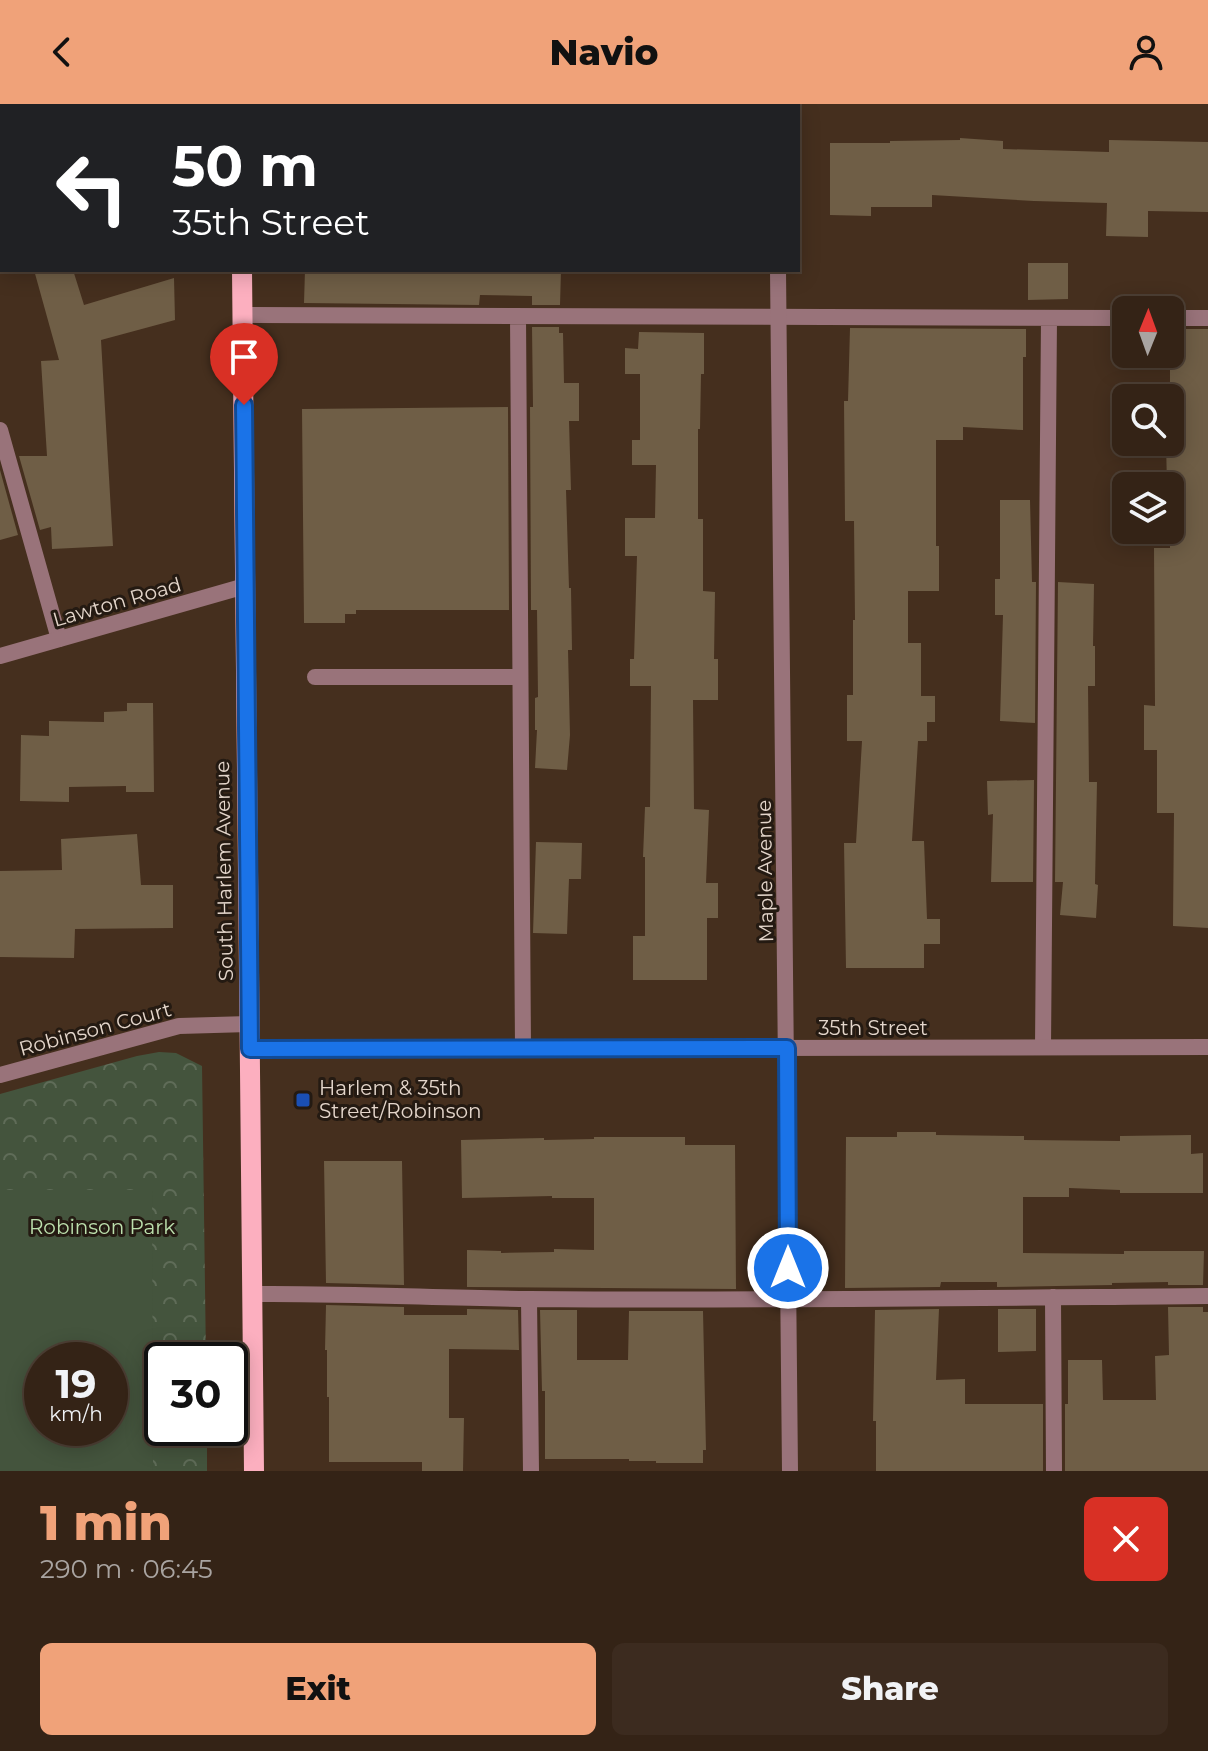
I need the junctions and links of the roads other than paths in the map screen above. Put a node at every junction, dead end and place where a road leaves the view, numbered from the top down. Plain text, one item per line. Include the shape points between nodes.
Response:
1 (242, 272) edge
2 (778, 272) edge
3 (243, 315) junction
4 (518, 316) junction
5 (779, 318) junction
6 (1049, 318) junction
7 (1112, 318) edge
8 (1184, 318) edge
9 (1208, 318) edge
10 (0, 430) edge
11 (245, 586) junction
12 (59, 639) junction
13 (0, 656) edge
14 (315, 677) dead end
15 (520, 677) junction
16 (249, 1024) junction
17 (1043, 1047) junction
18 (1208, 1047) edge
19 (787, 1048) junction
20 (250, 1049) junction
21 (523, 1049) junction
22 (0, 1075) edge
23 (252, 1294) junction
24 (1208, 1296) edge
25 (1053, 1297) junction
26 (529, 1299) junction
27 (788, 1300) junction
28 (254, 1471) edge
29 (531, 1471) edge
30 (790, 1471) edge
31 (1054, 1471) edge

1 - 3 main road, South Harlem Avenue
2 - 5 street, Maple Avenue
3 - 4 street
3 - 11 main road, South Harlem Avenue
4 - 5 street
4 - 15 street
5 - 6 street
5 - 19 street, Maple Avenue
6 - 7 street
6 - 17 street
8 - 9 street
10 - 12 street
11 - 12 street, Lawton Road
11 - 16 main road, South Harlem Avenue
12 - 13 street, Lawton Road
14 - 15 street
15 - 21 street
16 - 20 main road, South Harlem Avenue
16 - 22 street, Robinson Court via 179,1026
17 - 18 street, 35th Street
17 - 19 street, 35th Street
19 - 21 street, 35th Street
19 - 27 street, Maple Avenue
20 - 21 street, 35th Street
20 - 23 main road, South Harlem Avenue
23 - 26 street
23 - 28 main road, South Harlem Avenue
24 - 25 street
25 - 27 street
25 - 31 street
26 - 27 street
26 - 29 street
27 - 30 street, Maple Avenue

